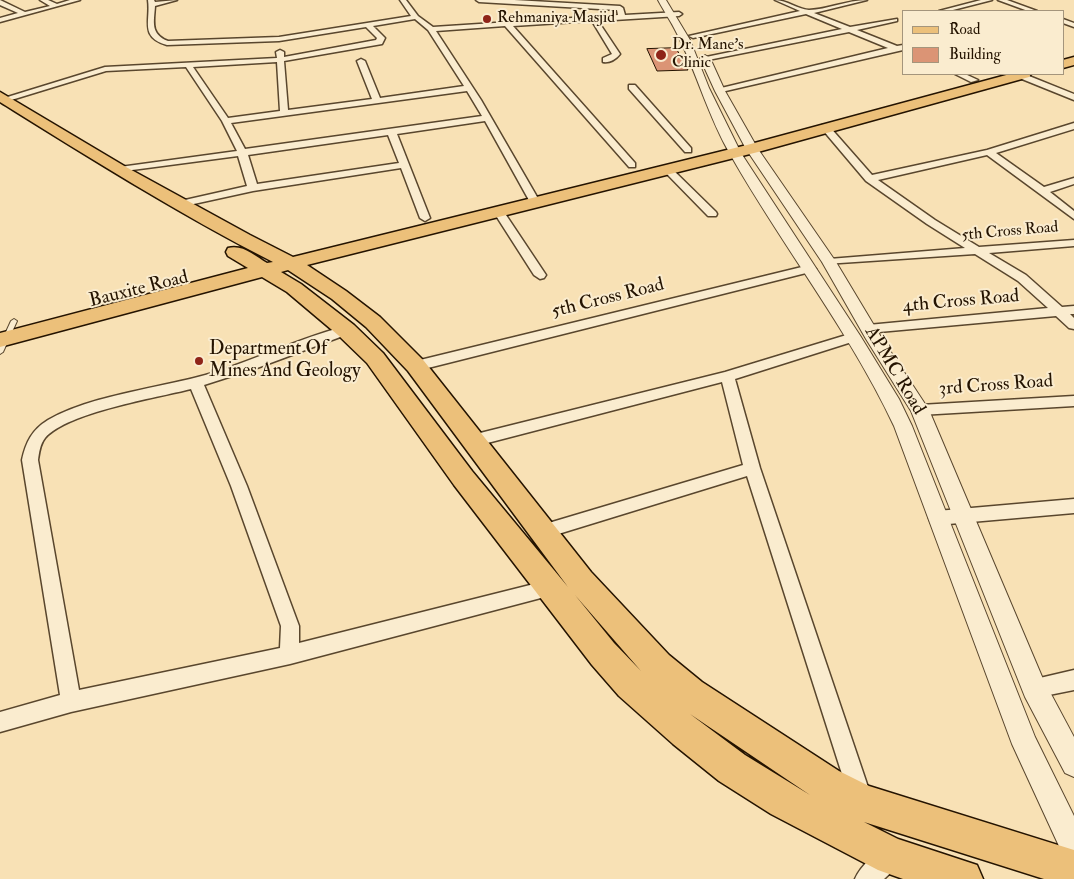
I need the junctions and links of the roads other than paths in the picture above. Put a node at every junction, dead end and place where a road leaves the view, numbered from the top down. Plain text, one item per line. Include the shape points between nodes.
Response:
1 (20, 0) edge
2 (43, 0) edge
3 (77, 0) edge
4 (174, 0) edge
5 (403, 0) edge
6 (478, 0) edge
7 (662, 0) edge
8 (673, 0) edge
9 (778, 0) edge
10 (864, 0) edge
11 (989, 0) edge
12 (1001, 0) edge
13 (2, 3) edge
14 (151, 3) edge
15 (620, 4) edge
16 (56, 6) junction
17 (946, 10) edge
18 (1031, 10) edge
19 (806, 12) junction
20 (25, 14) junction
21 (674, 14) junction
22 (416, 17) junction
23 (622, 17) junction
24 (594, 19) junction
25 (0, 20) edge
26 (895, 20) dead end
27 (368, 25) junction
28 (508, 25) junction
29 (432, 29) junction
30 (848, 30) junction
31 (279, 39) junction
32 (699, 47) junction
33 (901, 49) edge
34 (280, 60) junction
35 (606, 60) dead end
36 (361, 61) dead end
37 (189, 66) junction
38 (987, 75) edge
39 (1018, 75) edge
40 (1024, 75) edge
41 (966, 77) edge
42 (632, 87) dead end
43 (469, 88) junction
44 (720, 91) junction
45 (1074, 97) edge
46 (377, 100) junction
47 (2, 102) edge
48 (284, 112) junction
49 (487, 118) junction
50 (226, 121) junction
51 (1074, 126) edge
52 (825, 127) junction
53 (391, 131) junction
54 (741, 145) junction
55 (242, 152) junction
56 (988, 152) junction
57 (692, 156) junction
58 (404, 165) junction
59 (632, 165) junction
60 (667, 169) junction
61 (120, 170) junction
62 (870, 179) junction
63 (1074, 181) edge
64 (253, 188) junction
65 (1043, 191) junction
66 (532, 197) junction
67 (180, 204) junction
68 (498, 211) junction
69 (712, 214) dead end
70 (1074, 216) edge
71 (425, 218) junction
72 (1074, 243) edge
73 (978, 252) junction
74 (829, 262) junction
75 (271, 263) junction
76 (810, 269) junction
77 (540, 274) dead end
78 (1074, 310) edge
79 (1058, 311) junction
80 (1074, 326) edge
81 (346, 330) junction
82 (860, 333) junction
83 (4, 335) edge
84 (416, 366) junction
85 (727, 376) junction
86 (196, 383) junction
87 (1074, 401) edge
88 (920, 410) junction
89 (472, 441) junction
90 (752, 468) junction
91 (1074, 506) edge
92 (964, 516) junction
93 (937, 518) junction
94 (542, 532) junction
95 (550, 588) junction
96 (290, 655) junction
97 (1074, 680) edge
98 (1034, 688) junction
99 (70, 702) junction
100 (0, 722) edge
101 (1074, 764) edge
102 (862, 803) junction
103 (1074, 847) edge
104 (886, 853) junction
105 (1074, 869) edge
106 (867, 879) edge
107 (963, 879) edge

1 - 13 street
2 - 16 street
3 - 16 street
4 - 14 street
5 - 22 street
6 - 15 street
7 - 21 street, APMC Road
8 - 21 street, APMC Road
9 - 19 street
10 - 19 street
11 - 17 street
12 - 18 street
13 - 20 street
14 - 31 street via 150,23 160,42
15 - 23 street
16 - 20 street
19 - 30 street
19 - 32 street
20 - 25 street
21 - 23 street
21 - 32 street, APMC Road
21 - 54 street, APMC Road via 704,88
22 - 27 street
22 - 29 street
23 - 24 street
24 - 28 street
24 - 35 street via 616,54
26 - 30 street
27 - 31 street
27 - 34 street via 381,38 379,42
28 - 29 street
28 - 59 street
29 - 43 street
30 - 32 street
30 - 33 street
31 - 34 street
32 - 44 street, APMC Road
33 - 44 street
34 - 37 street
34 - 48 street
36 - 46 street
37 - 47 street via 104,69
37 - 50 street
38 - 41 main road
39 - 52 main road
40 - 45 street
41 - 54 main road
42 - 57 street
43 - 46 street
43 - 49 street
44 - 54 street, APMC Road
46 - 48 street
47 - 61 main road
47 - 75 main road via 101,176
48 - 50 street
49 - 53 street
49 - 66 street
50 - 55 street
51 - 56 street
52 - 54 main road
52 - 62 street
53 - 55 street
53 - 58 street
54 - 57 main road
54 - 74 street, APMC Road
54 - 76 street
55 - 61 street
55 - 64 street
56 - 62 street
56 - 65 street
57 - 59 main road
57 - 60 main road
58 - 64 street
58 - 71 street
59 - 66 main road
60 - 66 main road
60 - 69 street
61 - 67 main road
62 - 73 street
63 - 65 street
64 - 67 street
65 - 70 street
66 - 68 main road
66 - 71 main road
67 - 75 main road
68 - 75 main road
68 - 77 street
71 - 75 main road
72 - 73 street, 5th Cross Road
73 - 74 street, 5th Cross Road
73 - 79 street via 1022,278
74 - 82 street, APMC Road
75 - 81 main road via 294,288
75 - 83 main road, Bauxite Road
75 - 84 main road via 339,295 373,322
76 - 82 street
76 - 84 street, 5th Cross Road
78 - 79 street, 4th Cross Road
79 - 80 street
79 - 82 street, 4th Cross Road
81 - 86 street
81 - 95 main road via 375,358 463,478
82 - 85 street, 4th Cross Road
82 - 88 street, APMC Road
82 - 93 street via 902,426
84 - 89 main road
85 - 89 street, 4th Cross Road
85 - 90 street
86 - 96 street via 239,486 290,626
86 - 99 street via 86,411 41,433 32,446 30,460
87 - 88 street, 3rd Cross Road
88 - 92 street, APMC Road
89 - 94 main road
90 - 94 street
90 - 102 street
91 - 92 street
92 - 93 street
92 - 98 street, APMC Road
93 - 103 street via 1025,744
94 - 102 main road via 642,650 690,694 826,784
95 - 96 street
95 - 104 main road via 631,684 685,732 732,768 784,800
96 - 99 street
97 - 98 street
98 - 101 street, APMC Road
99 - 100 street
102 - 104 street
102 - 105 main road
104 - 106 street
104 - 107 main road

